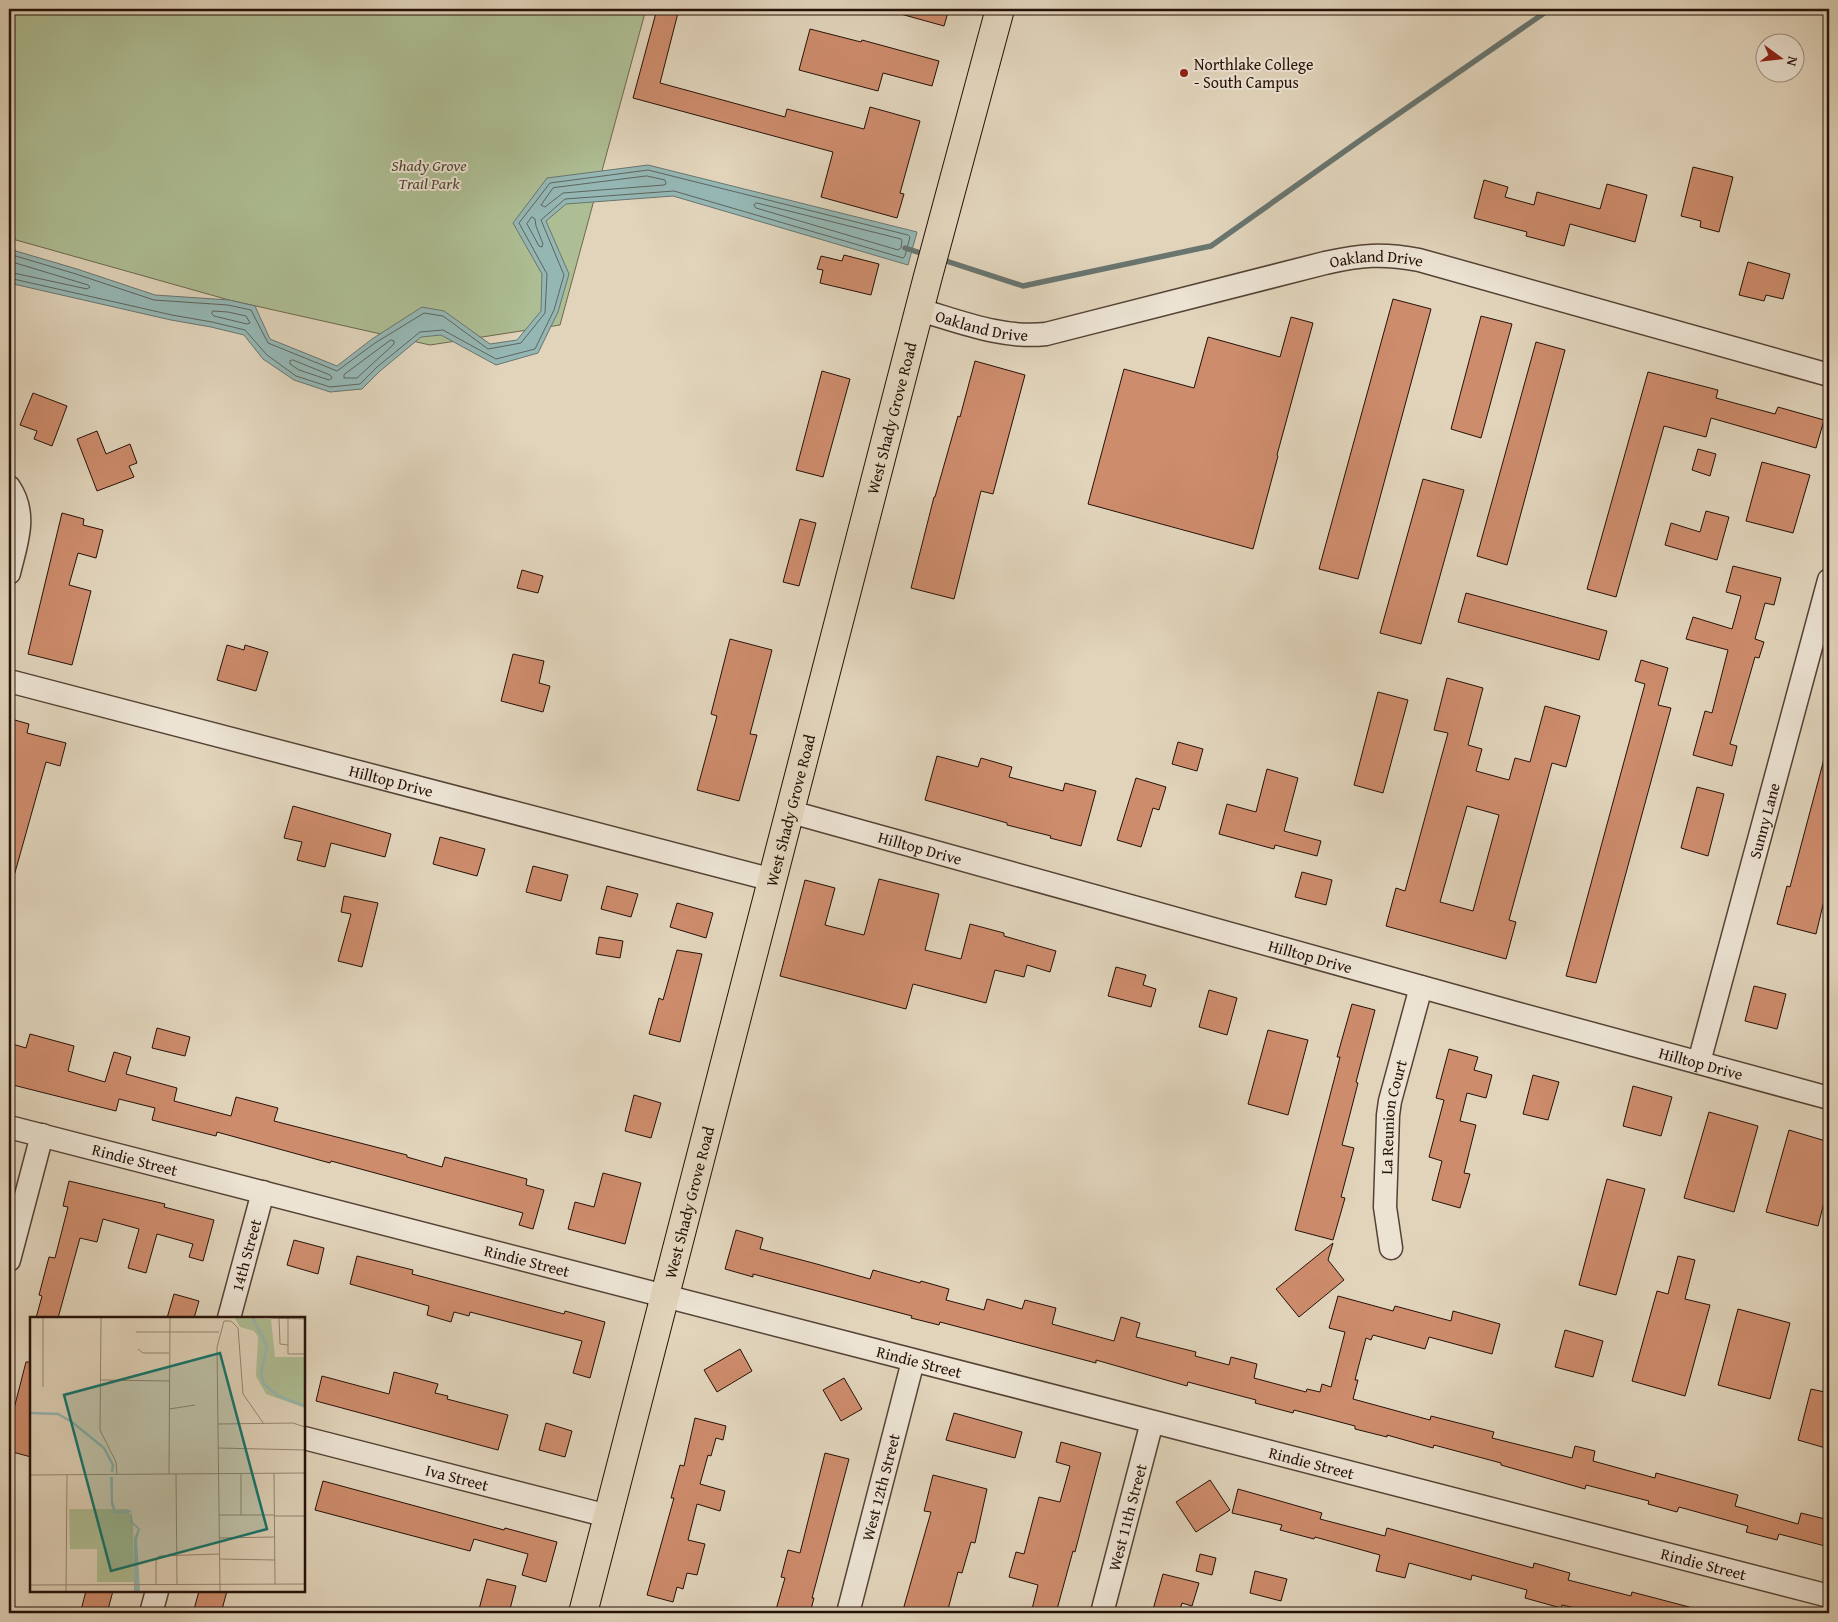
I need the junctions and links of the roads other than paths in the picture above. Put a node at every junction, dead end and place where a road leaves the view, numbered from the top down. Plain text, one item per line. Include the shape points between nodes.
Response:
1 (1000, 9) edge
2 (920, 310) junction
3 (1829, 374) edge
4 (9, 487) edge
5 (9, 573) edge
6 (1829, 580) edge
7 (9, 681) edge
8 (791, 812) junction
9 (773, 880) junction
10 (1421, 987) junction
11 (1699, 1062) junction
12 (1829, 1098) edge
13 (9, 1127) edge
14 (42, 1135) junction
15 (263, 1192) junction
16 (1391, 1248) dead end
17 (9, 1260) edge
18 (664, 1296) junction
19 (230, 1317) edge
20 (913, 1361) junction
21 (1152, 1422) junction
22 (305, 1438) edge
23 (608, 1516) junction
24 (157, 1592) edge
25 (1829, 1596) edge
26 (152, 1613) edge
27 (583, 1613) edge
28 (848, 1613) edge
29 (1102, 1613) edge

1 - 2 main road, West Shady Grove Road
2 - 3 street, Oakland Drive via 1001,333 1046,334 1325,263 1356,256 1387,255 1419,260
2 - 8 main road, West Shady Grove Road
4 - 5 street via 18,505 19,530
6 - 11 street, Sunny Lane
7 - 9 street, Hilltop Drive
8 - 9 main road, West Shady Grove Road
8 - 10 street, Hilltop Drive
9 - 18 main road, West Shady Grove Road
10 - 11 street, Hilltop Drive
10 - 16 street, La Reunion Court via 1388,1115 1386,1206
11 - 12 street, Hilltop Drive
13 - 14 street, Rindie Street
14 - 15 street, Rindie Street
14 - 17 street
15 - 18 street, Rindie Street
15 - 19 street, 14th Street
18 - 20 street, Rindie Street
18 - 23 main road, West Shady Grove Road
20 - 21 street, Rindie Street
20 - 28 street, West 12th Street
21 - 25 street, Rindie Street
21 - 29 street, West 11th Street
22 - 23 street, Iva Street
23 - 27 main road, West Shady Grove Road
24 - 26 street

